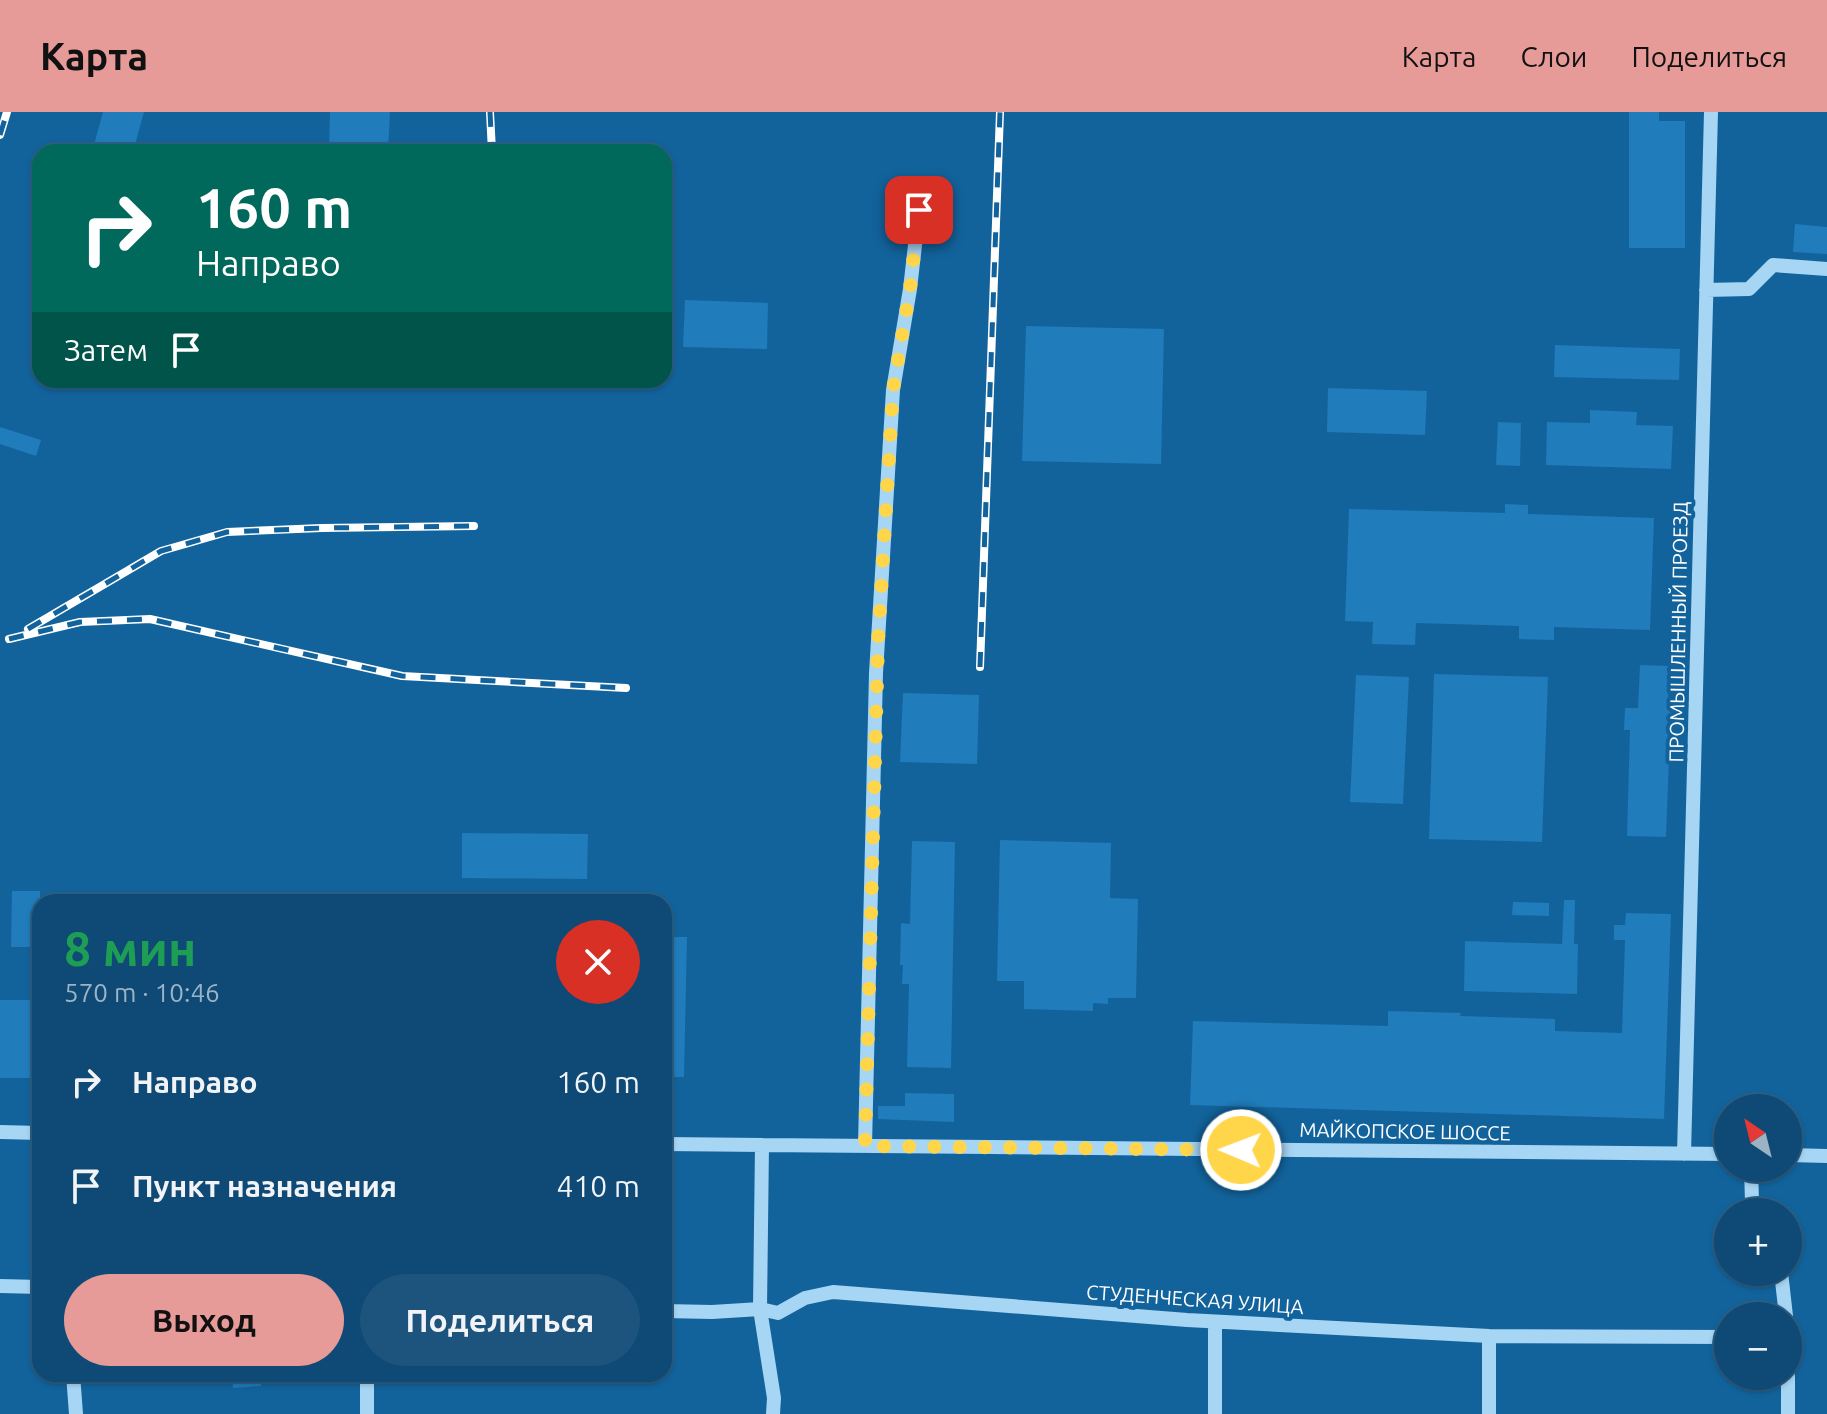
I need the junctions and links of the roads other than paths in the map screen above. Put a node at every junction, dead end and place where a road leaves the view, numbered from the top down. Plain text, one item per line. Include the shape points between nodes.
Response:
1 (1711, 112) edge
2 (922, 184) dead end
3 (1827, 269) edge
4 (1706, 290) junction
5 (0, 1132) edge
6 (32, 1133) edge
7 (672, 1144) edge
8 (762, 1145) junction
9 (865, 1146) junction
10 (1684, 1154) junction
11 (1714, 1154) edge
12 (1802, 1155) edge
13 (1827, 1156) edge
14 (0, 1286) edge
15 (32, 1287) edge
16 (760, 1309) junction
17 (672, 1311) edge
18 (1215, 1322) junction
19 (1489, 1336) junction
20 (1714, 1337) edge
21 (74, 1382) edge
22 (367, 1382) edge
23 (1788, 1390) edge
24 (76, 1414) edge
25 (367, 1414) edge
26 (773, 1414) edge
27 (1215, 1414) edge
28 (1489, 1414) edge
29 (1788, 1414) edge

1 - 4 street, ПРОМЫШЛЕННЫЙ ПРОЕЗД
2 - 9 street via 893,390 876,673
3 - 4 street via 1773,265 1749,289
4 - 10 street, ПРОМЫШЛЕННЫЙ ПРОЕЗД
5 - 6 street
7 - 8 street, МАЙКОПСКОЕ ШОССЕ
8 - 9 street, МАЙКОПСКОЕ ШОССЕ
8 - 16 street
9 - 10 street, МАЙКОПСКОЕ ШОССЕ
10 - 11 street, МАЙКОПСКОЕ ШОССЕ
12 - 13 street
14 - 15 street
16 - 17 street, СТУДЕНЧЕСКАЯ УЛИЦА
16 - 18 street, СТУДЕНЧЕСКАЯ УЛИЦА via 778,1313 805,1298 833,1292
16 - 26 street
18 - 19 street, СТУДЕНЧЕСКАЯ УЛИЦА
18 - 27 street
19 - 20 street, СТУДЕНЧЕСКАЯ УЛИЦА
19 - 28 street
21 - 24 street
22 - 25 street
23 - 29 street

